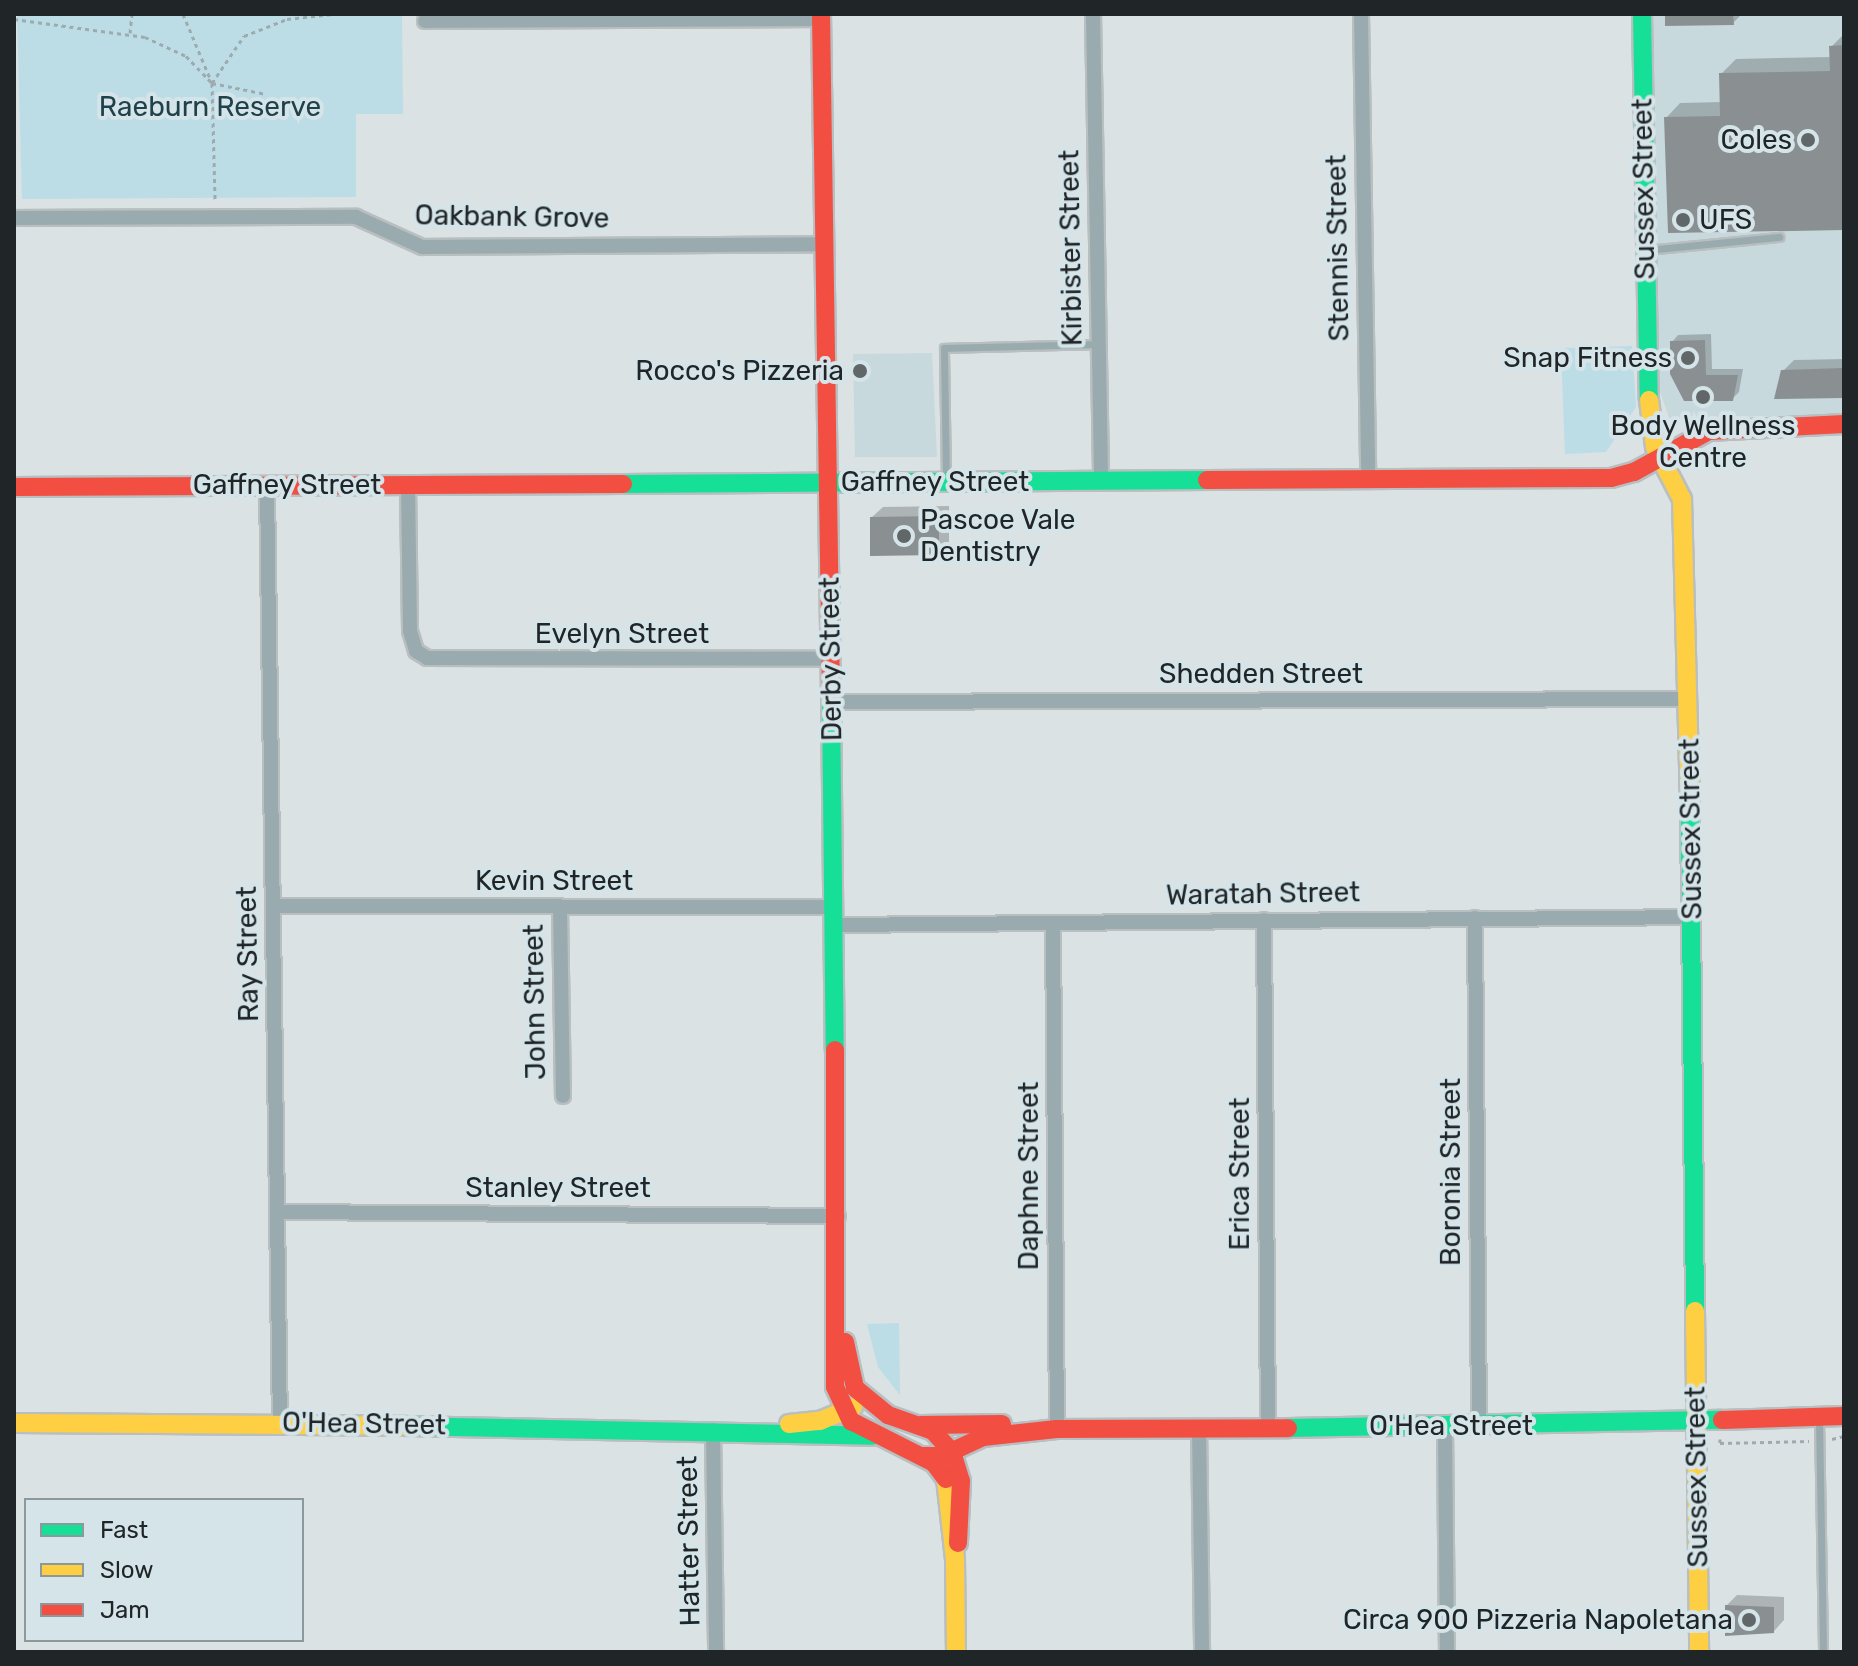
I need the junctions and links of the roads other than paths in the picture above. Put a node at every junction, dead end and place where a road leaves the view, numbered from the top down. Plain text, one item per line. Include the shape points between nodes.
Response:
1 (1093, 14) edge
2 (1361, 14) edge
3 (1642, 14) edge
4 (821, 17) edge
5 (425, 21) dead end
6 (14, 218) edge
7 (1779, 237) dead end
8 (824, 244) junction
9 (1645, 251) junction
10 (1098, 344) junction
11 (1844, 424) edge
12 (1661, 458) junction
13 (1101, 481) junction
14 (1368, 481) junction
15 (946, 482) junction
16 (829, 483) junction
17 (267, 485) junction
18 (408, 485) junction
19 (14, 487) edge
20 (832, 659) junction
21 (1689, 699) junction
22 (832, 702) junction
23 (273, 906) junction
24 (560, 907) junction
25 (835, 916) junction
26 (1692, 917) junction
27 (1475, 918) junction
28 (1264, 920) junction
29 (1053, 923) junction
30 (563, 1096) dead end
31 (277, 1212) junction
32 (838, 1216) junction
33 (839, 1304) junction
34 (844, 1412) junction
35 (888, 1415) junction
36 (1844, 1416) edge
37 (1819, 1419) junction
38 (14, 1423) edge
39 (280, 1423) junction
40 (1696, 1423) junction
41 (921, 1425) junction
42 (1445, 1426) junction
43 (1479, 1426) junction
44 (1268, 1427) junction
45 (1199, 1428) junction
46 (1057, 1429) junction
47 (713, 1430) junction
48 (880, 1436) junction
49 (952, 1452) junction
50 (918, 1455) junction
51 (955, 1559) junction
52 (716, 1652) edge
53 (956, 1652) edge
54 (1202, 1652) edge
55 (1447, 1652) edge
56 (1699, 1652) edge
57 (1823, 1652) edge

1 - 10 street, Kirbister Street
2 - 14 street, Stennis Street
3 - 9 street, Sussex Street
4 - 5 street
4 - 8 street, Derby Street
6 - 8 street, Oakbank Grove via 356,217 422,247
7 - 9 lane
8 - 16 street, Derby Street
9 - 12 street, Sussex Street via 1649,421
10 - 13 street, Kirbister Street
10 - 15 lane via 944,348
11 - 12 street, Gaffney Street via 1722,428
12 - 14 street, Gaffney Street via 1615,478
12 - 21 street, Sussex Street via 1682,499
13 - 14 street, Gaffney Street
13 - 15 street, Gaffney Street
15 - 16 street, Gaffney Street
16 - 18 street, Gaffney Street
16 - 20 street, Derby Street
17 - 18 street, Gaffney Street
17 - 19 street, Gaffney Street
17 - 23 street, Ray Street
18 - 20 street, Evelyn Street via 410,631 416,651 444,662
20 - 22 street, Derby Street
21 - 22 street, Shedden Street
21 - 26 street, Sussex Street
22 - 25 street, Derby Street
23 - 24 street, Kevin Street
23 - 31 street, Ray Street
24 - 25 street, Kevin Street
24 - 30 street, John Street
25 - 29 street, Waratah Street
25 - 32 street, Derby Street
26 - 27 street, Waratah Street
26 - 40 street, Sussex Street
27 - 28 street, Waratah Street
27 - 43 street, Boronia Street
28 - 29 street, Waratah Street
28 - 44 street, Erica Street
29 - 46 street, Daphne Street
31 - 32 street, Stanley Street
31 - 39 street, Ray Street
32 - 33 street, Derby Street
33 - 34 street, Derby Street via 834,1372
33 - 35 street, Derby Street via 850,1379
34 - 35 street, O'Hea Street via 869,1406
34 - 47 street, O'Hea Street via 809,1424 742,1424
34 - 48 street via 860,1428
35 - 41 street, Derby Street
36 - 37 street, O'Hea Street
37 - 40 street, O'Hea Street
37 - 57 lane
38 - 39 street, O'Hea Street
39 - 47 street, O'Hea Street
40 - 43 street, O'Hea Street
40 - 56 street, Sussex Street
41 - 46 street, O'Hea Street via 1037,1423
41 - 49 street
42 - 43 street, O'Hea Street
42 - 44 street, O'Hea Street
42 - 55 street
44 - 45 street, O'Hea Street
45 - 46 street, O'Hea Street
45 - 54 street
46 - 49 street, O'Hea Street via 983,1437
47 - 48 street, O'Hea Street via 743,1437
47 - 52 street, Hatter Street
48 - 50 street
49 - 50 street, O'Hea Street
49 - 51 street via 963,1516
50 - 51 street via 934,1463 946,1479
51 - 53 street

